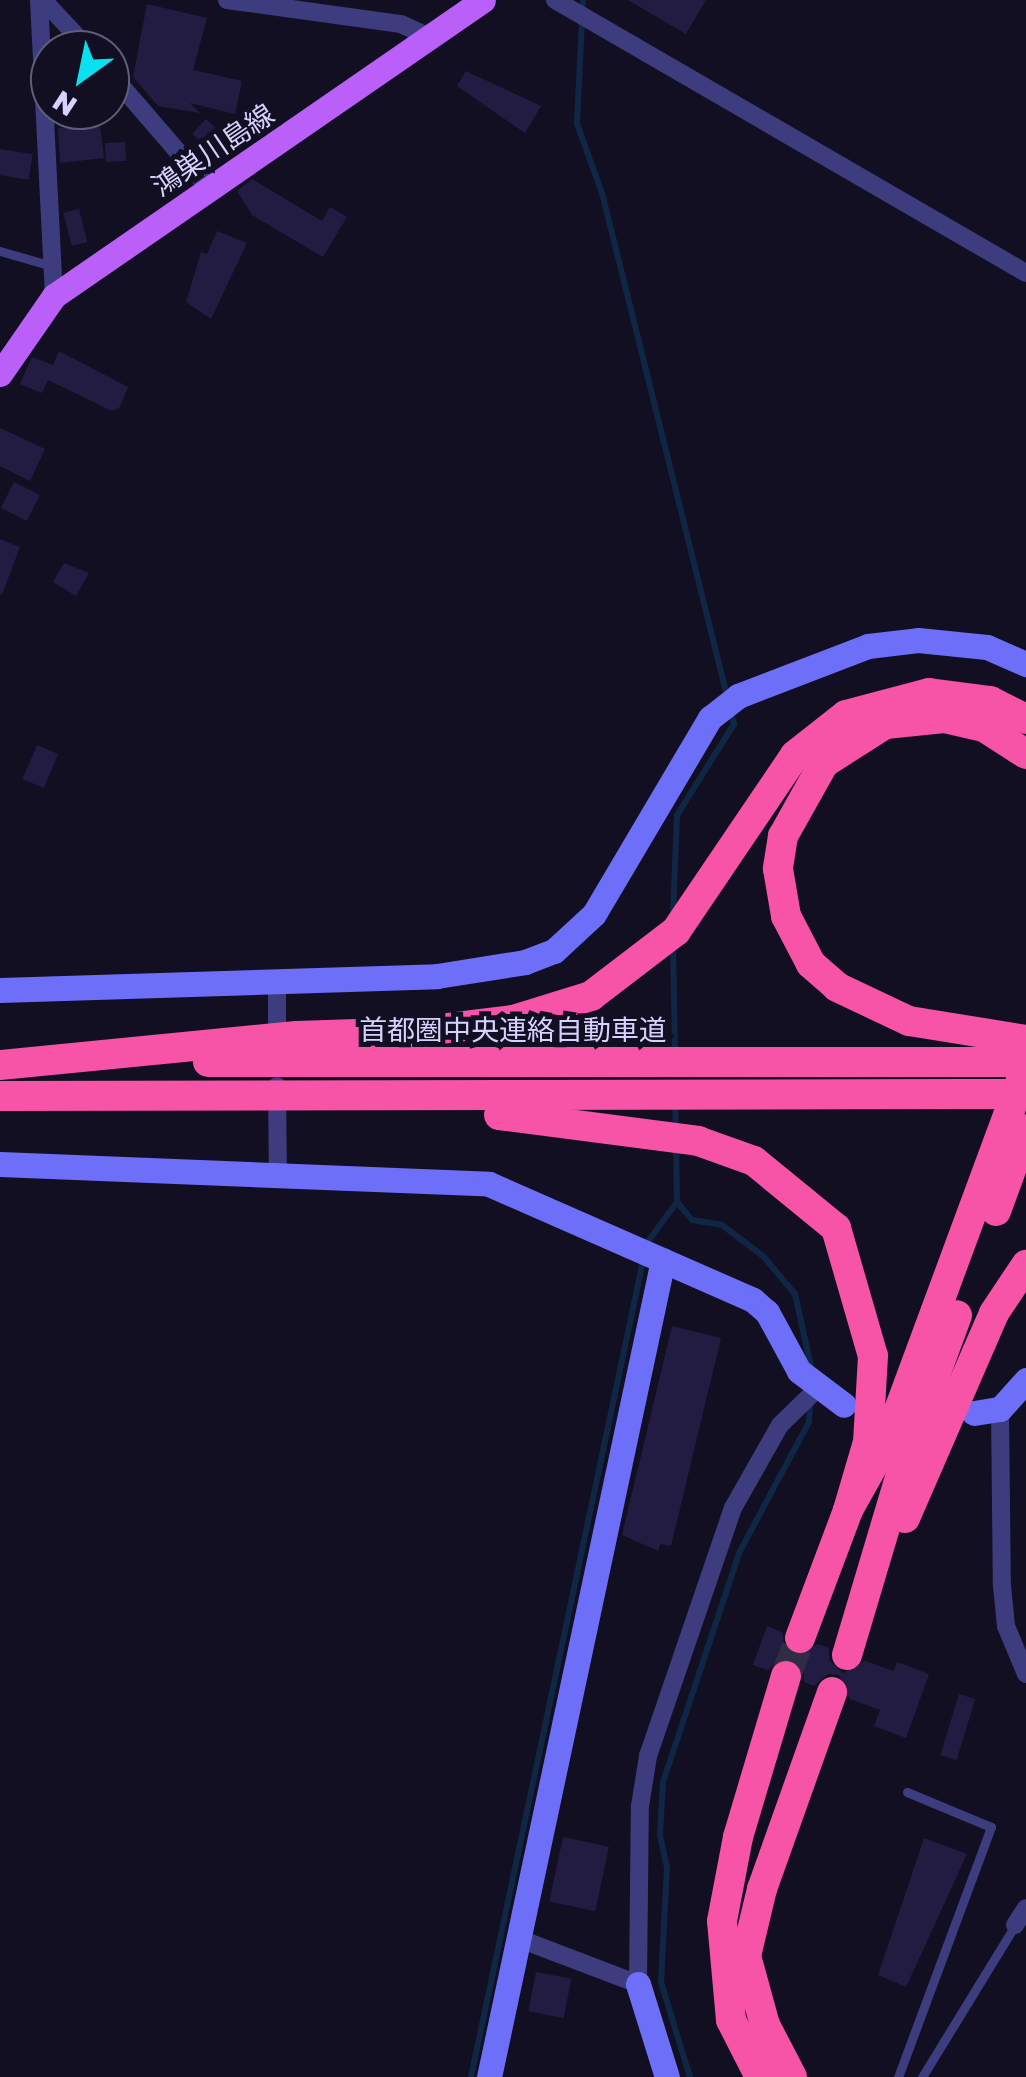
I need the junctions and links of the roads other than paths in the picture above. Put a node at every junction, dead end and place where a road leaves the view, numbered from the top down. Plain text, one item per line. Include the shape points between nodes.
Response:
1 (41, 0) edge
2 (226, 0) edge
3 (484, 0) edge
4 (555, 0) edge
5 (70, 30) edge
6 (427, 36) junction
7 (130, 96) edge
8 (210, 189) junction
9 (0, 251) edge
10 (52, 266) junction
11 (1026, 272) edge
12 (54, 296) junction
13 (0, 374) edge
14 (1026, 664) edge
15 (1026, 719) edge
16 (1026, 754) edge
17 (276, 982) junction
18 (0, 990) edge
19 (1026, 1040) edge
20 (277, 1050) junction
21 (981, 1050) junction
22 (0, 1065) edge
23 (1026, 1065) edge
24 (1026, 1094) edge
25 (0, 1096) edge
26 (278, 1097) junction
27 (459, 1098) junction
28 (1026, 1130) edge
29 (0, 1164) edge
30 (278, 1176) junction
31 (660, 1259) junction
32 (1026, 1264) edge
33 (1026, 1380) edge
34 (810, 1383) junction
35 (844, 1405) dead end
36 (1000, 1408) junction
37 (974, 1413) dead end
38 (848, 1510) junction
39 (866, 1606) junction
40 (800, 1638) tunnel mouth
41 (847, 1654) dead end
42 (1026, 1674) edge
43 (786, 1676) tunnel mouth
44 (832, 1692) dead end
45 (908, 1792) dead end
46 (1026, 1908) edge
47 (1016, 1925) joint
48 (520, 1939) junction
49 (638, 1984) junction
50 (489, 2077) edge
51 (668, 2077) edge
52 (760, 2077) edge
53 (792, 2077) edge
54 (898, 2077) edge
55 (922, 2077) edge

1 - 5 street
1 - 10 street
2 - 6 street via 401,24
3 - 6 main road, 鴻巣川島線
4 - 11 street
6 - 8 main road, 鴻巣川島線
7 - 8 street
8 - 12 main road, 鴻巣川島線
9 - 10 lane
10 - 12 street
12 - 13 main road, 鴻巣川島線
14 - 17 street via 987,647 918,640 868,646 805,667 738,696 710,718 594,914 554,950 482,971
15 - 20 highway via 990,702 930,693 846,715 795,755 668,939 591,996 513,1020
16 - 21 highway via 984,727 944,718 884,724 824,762 783,836 778,869 786,916 811,964 838,987
17 - 18 street
17 - 20 street
19 - 21 highway
20 - 21 highway, 首都圏中央連絡自動車道 via 675,1062
20 - 22 highway, 首都圏中央連絡自動車道
20 - 26 street
21 - 23 highway, 首都圏中央連絡自動車道
23 - 38 highway via 888,1437
24 - 27 highway, bridge
25 - 26 highway
26 - 27 highway
26 - 30 street
27 - 38 highway via 492,1114 698,1140 754,1160 836,1228 873,1356 868,1442
28 - 39 highway via 910,1442
29 - 30 street
30 - 31 street via 488,1184
31 - 34 street via 753,1300
31 - 48 street
32 - 39 highway via 994,1313
33 - 36 street
34 - 35 street
34 - 49 street via 733,1508 648,1756 640,1806
36 - 37 street
36 - 42 street via 1002,1586 1006,1626
38 - 40 highway
39 - 41 highway
43 - 52 highway via 738,1837 722,1921 731,2020
44 - 53 highway via 762,1890 746,1956 765,2025
45 - 54 lane via 991,1827
46 - 47 street
47 - 55 lane
48 - 49 street
48 - 50 street
49 - 51 street

